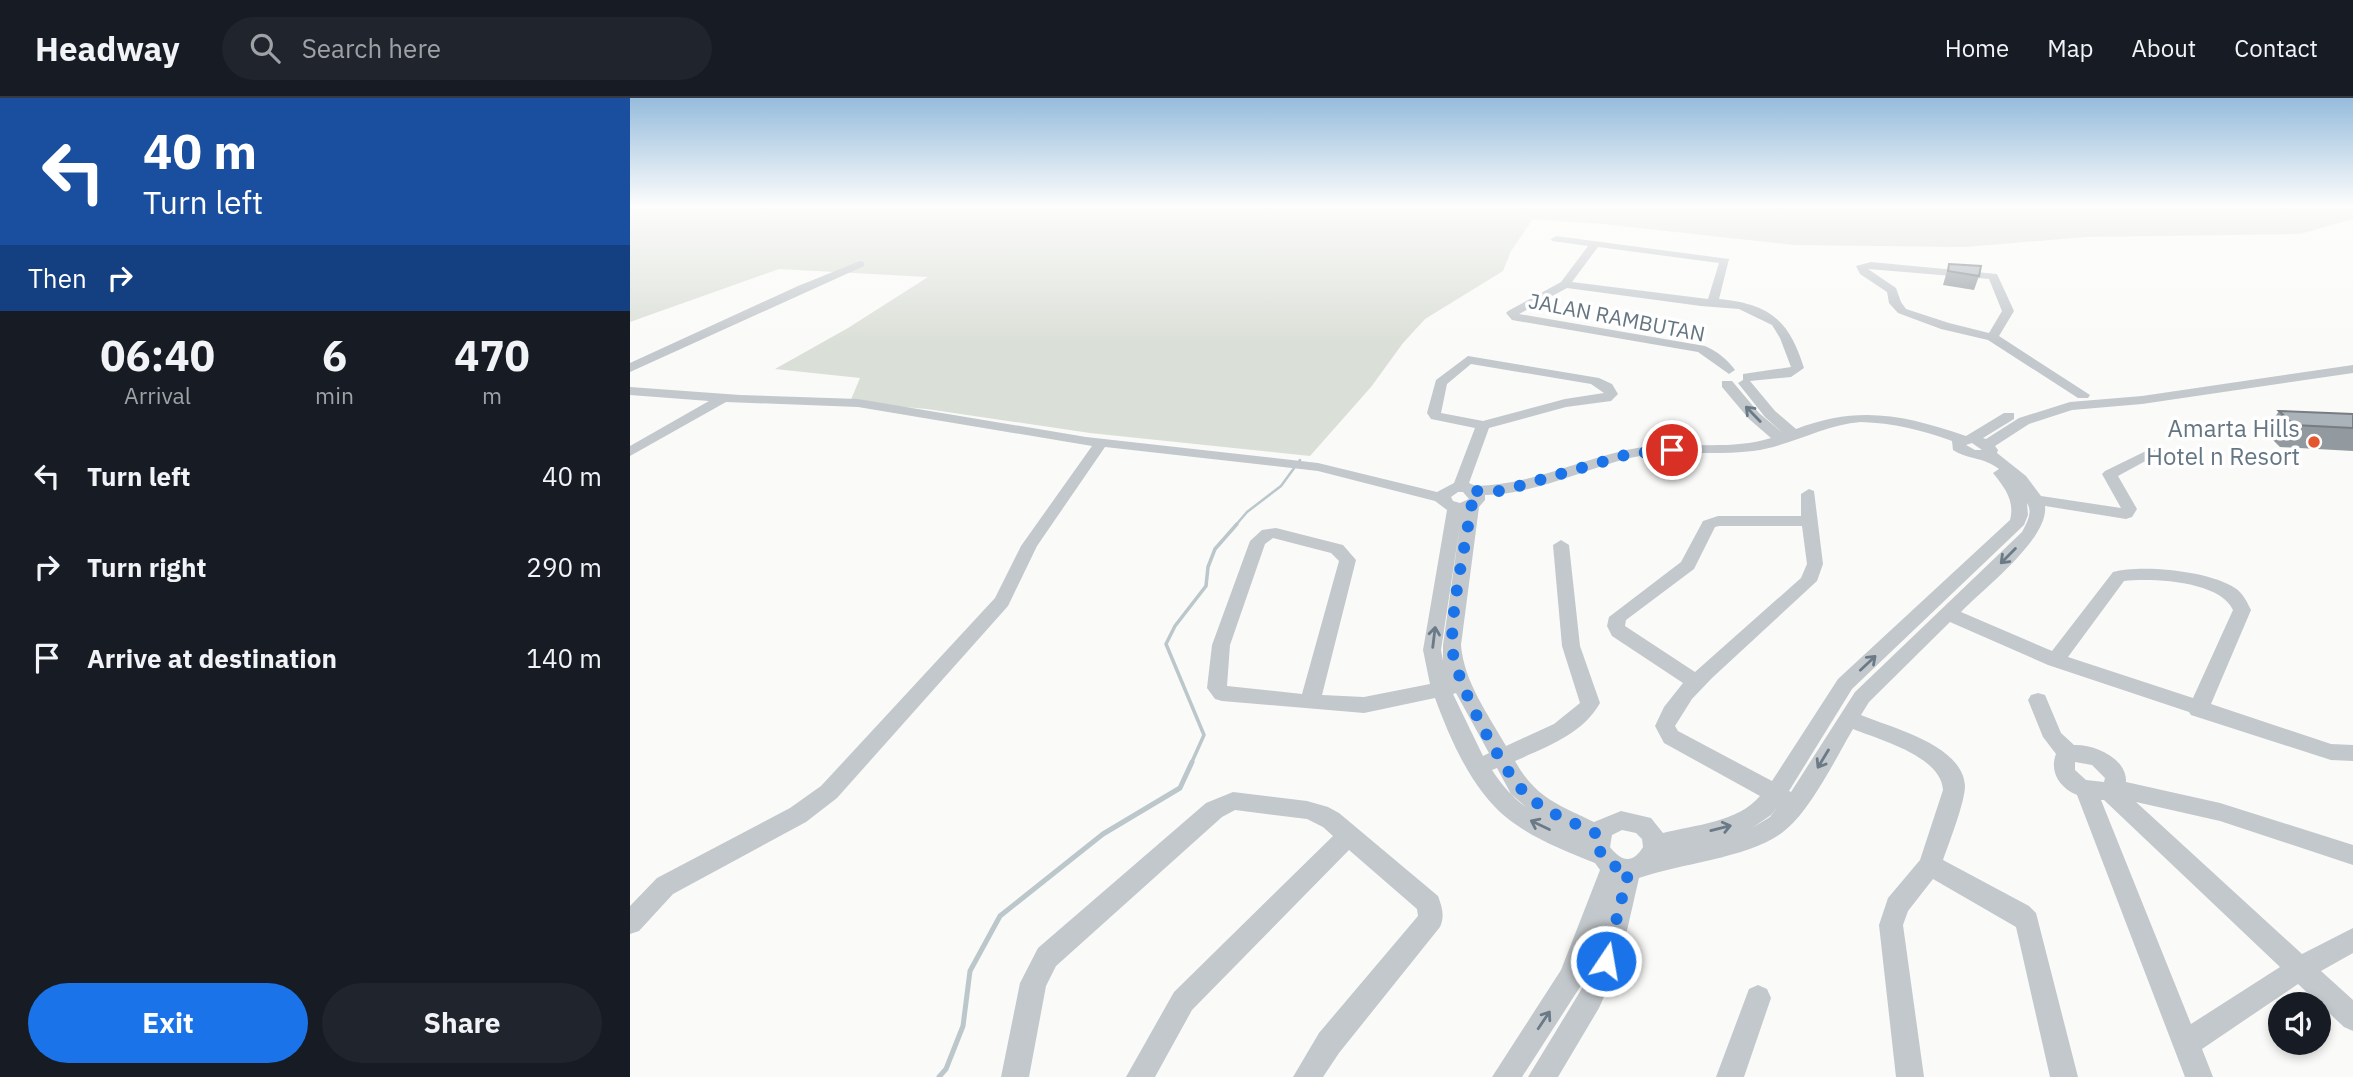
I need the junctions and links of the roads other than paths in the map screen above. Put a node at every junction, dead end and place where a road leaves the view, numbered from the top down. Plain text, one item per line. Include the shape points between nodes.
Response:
1 (1588, 253) edge
2 (1661, 253) edge
3 (860, 264) dead end
4 (1566, 284) junction
5 (1713, 301) junction
6 (1992, 337) junction
7 (630, 368) edge
8 (2353, 369) edge
9 (1728, 377) junction
10 (1746, 380) junction
11 (630, 391) edge
12 (2083, 395) junction
13 (2135, 397) junction
14 (722, 398) junction
15 (2017, 418) junction
16 (1840, 424) junction
17 (1483, 425) junction
18 (1788, 438) junction
19 (1096, 442) junction
20 (1964, 442) junction
21 (630, 452) edge
22 (1986, 452) junction
23 (2153, 453) dead end
24 (1810, 495) dead end
25 (1461, 497) junction
26 (2026, 498) junction
27 (1809, 521) junction
28 (1561, 545) dead end
29 (1979, 572) junction
30 (1950, 614) junction
31 (2055, 660) junction
32 (1696, 682) junction
33 (1461, 684) junction
34 (1440, 690) junction
35 (2038, 700) dead end
36 (1310, 702) junction
37 (2198, 710) junction
38 (1848, 718) junction
39 (2353, 753) edge
40 (2069, 754) junction
41 (1501, 757) junction
42 (1480, 767) junction
43 (2103, 790) junction
44 (1775, 794) junction
45 (1796, 805) junction
46 (1349, 835) junction
47 (2353, 855) edge
48 (1624, 856) junction
49 (1930, 865) junction
50 (630, 923) edge
51 (2353, 940) edge
52 (2299, 969) junction
53 (1758, 998) dead end
54 (2353, 1018) edge
55 (2186, 1043) junction
56 (1014, 1077) edge
57 (1140, 1077) edge
58 (1307, 1077) edge
59 (1506, 1077) edge
60 (1542, 1077) edge
61 (1730, 1077) edge
62 (1910, 1077) edge
63 (2064, 1077) edge
64 (2199, 1077) edge

1 - 4 street
2 - 5 street via 1725,261
3 - 7 street
4 - 5 street
4 - 9 street, JALAN RAMBUTAN via 1513,316 1701,349 1715,356
5 - 10 street via 1747,308 1774,321 1798,368
6 - 6 street via 2004,321 2007,305 1996,279 1871,265 1861,269 1892,290 1902,311
6 - 12 street
8 - 13 street
9 - 10 street via 1742,373
18 -> 9 street via 1754,416
10 - 18 street
11 - 14 street
12 - 13 street
12 - 15 street via 2040,402
13 - 15 street
14 - 19 street via 872,405
14 - 21 street
15 - 20 street
15 - 22 street
16 - 18 street
16 - 20 street via 1908,429
16 - 25 street via 1769,453 1643,460 1505,500
17 - 17 street via 1565,403 1610,397 1611,391 1594,381 1468,360 1441,383 1434,415
17 - 25 street
18 - 25 street via 1752,447 1638,452 1502,491
19 - 25 street via 1314,467
19 - 50 street via 1029,546 1002,602 830,792 798,815 664,886
20 - 22 street via 1963,452
22 - 26 street via 2025,484
23 - 26 street via 2110,474 2129,509 2126,514
24 - 27 street
25 - 33 street via 1452,645
34 -> 25 street via 1432,650
26 - 29 street via 2038,520 2034,528
27 - 32 street via 1815,564 1808,581
27 - 32 street via 1709,524 1688,565 1618,617 1619,631
28 - 41 street via 1571,646 1590,703 1560,730
29 - 30 street
44 -> 29 street via 1845,684
30 - 31 street
30 - 38 street via 1872,686
31 - 37 street
31 - 37 street via 2119,576 2216,585 2229,592 2242,610
32 - 44 street via 1668,714 1666,731
33 - 34 street
33 - 41 street
34 - 36 street via 1364,705
34 - 42 street
35 - 40 street via 2053,737
36 - 36 street via 1222,694 1217,688 1221,645 1258,541 1268,534 1338,548 1348,560
37 - 39 street via 2331,752
38 -> 45 street
38 - 49 street via 1936,758 1949,770 1954,790
40 - 43 street via 2062,762 2066,774
40 - 43 street via 2084,753 2108,765 2116,778
41 - 42 street
41 - 48 street via 1519,788 1539,806
48 -> 42 street via 1517,814 1496,796
43 - 47 street via 2231,815
43 - 52 street
43 - 55 street
44 - 45 street
48 -> 44 street via 1741,823
45 - 48 street via 1761,835
46 - 56 street via 1331,820 1307,810 1233,801 1214,810 1047,957 1033,983
46 - 57 street via 1183,1001
46 - 58 street via 1429,904 1431,919 1329,1043
59 -> 48 street via 1571,978
48 - 60 street via 1606,961 1590,999
49 - 62 street via 1897,906 1891,925
49 - 63 street via 2027,922
51 - 52 street
52 - 54 street
52 - 55 street
53 - 61 street
55 - 64 street

